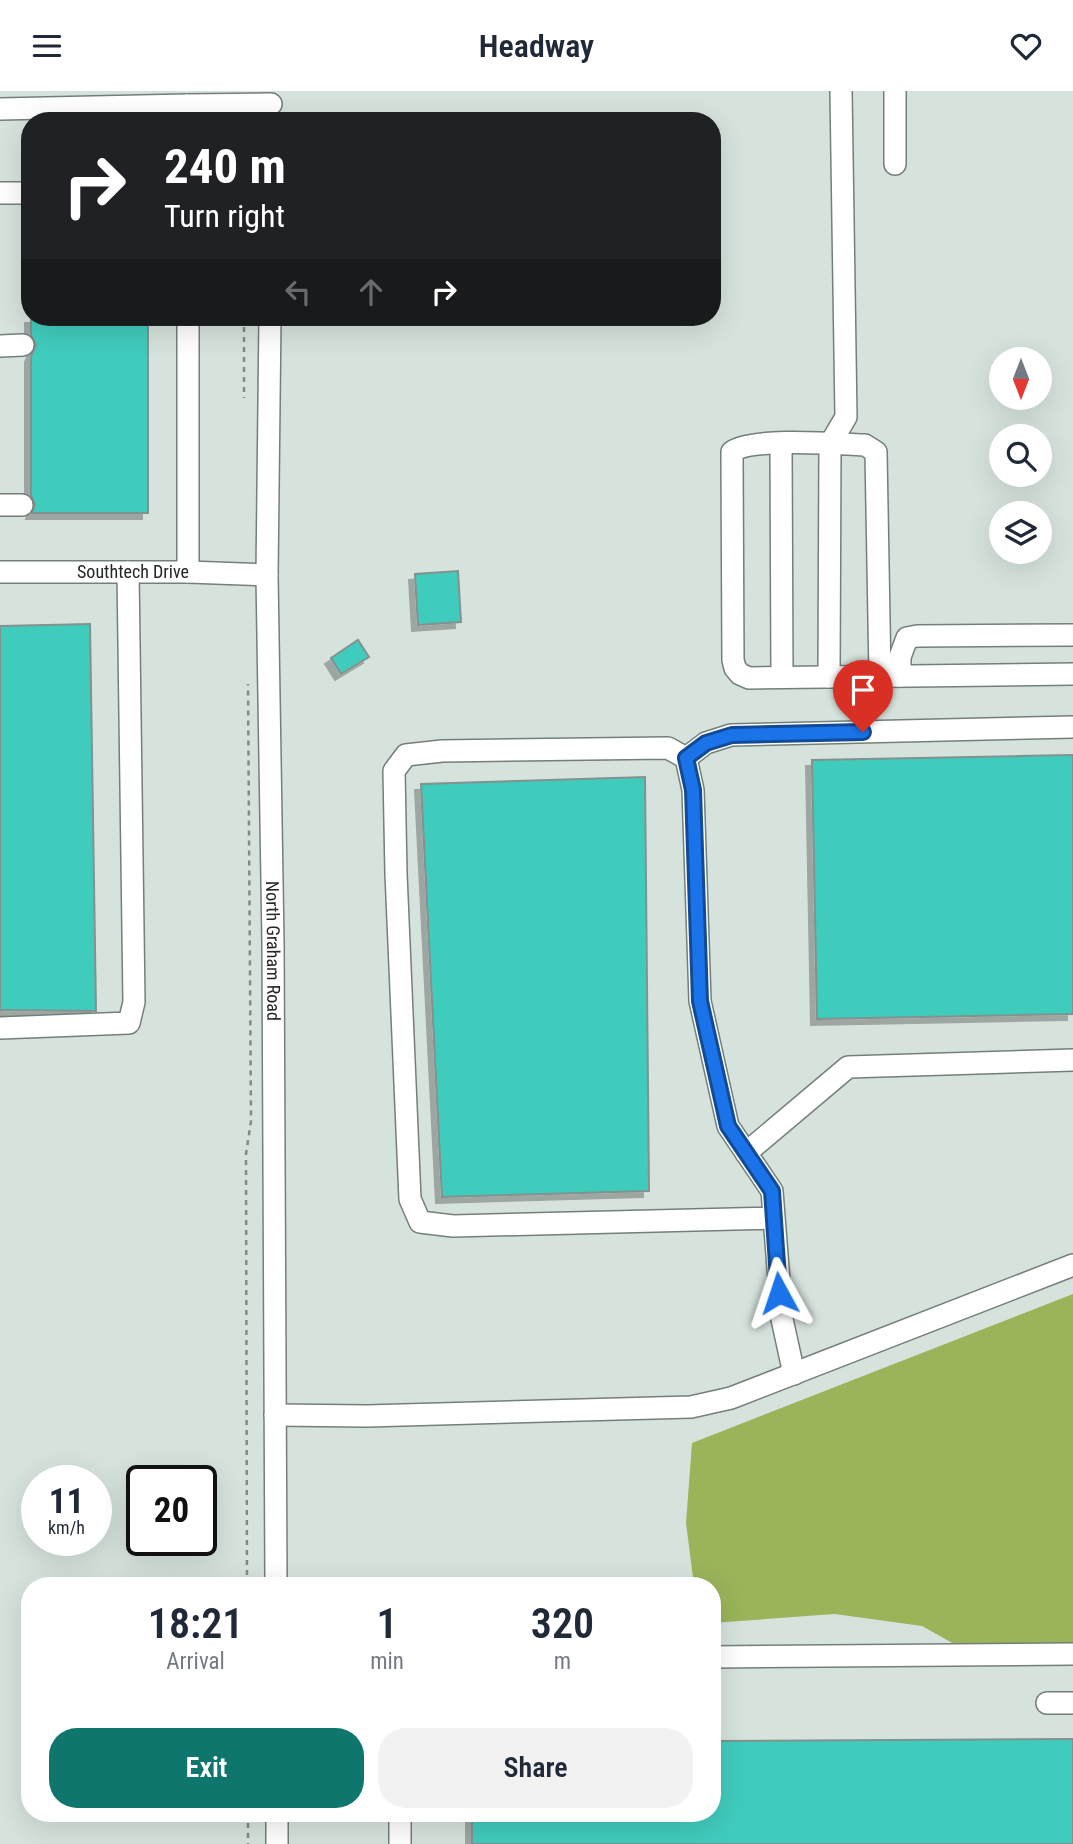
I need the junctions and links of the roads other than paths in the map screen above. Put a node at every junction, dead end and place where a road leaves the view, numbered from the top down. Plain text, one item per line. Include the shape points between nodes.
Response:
1 (841, 91) edge
2 (895, 91) edge
3 (271, 105) edge
4 (0, 109) edge
5 (140, 112) edge
6 (198, 112) edge
7 (895, 164) dead end
8 (188, 326) edge
9 (270, 326) edge
10 (23, 345) dead end
11 (0, 346) edge
12 (781, 444) junction
13 (830, 444) junction
14 (0, 505) edge
15 (22, 505) dead end
16 (0, 572) edge
17 (128, 572) junction
18 (188, 572) junction
19 (267, 575) junction
20 (1073, 635) edge
21 (1073, 674) edge
22 (890, 676) junction
23 (782, 677) junction
24 (829, 677) junction
25 (1073, 727) edge
26 (686, 758) junction
27 (0, 1028) edge
28 (1073, 1060) edge
29 (746, 1153) junction
30 (773, 1218) junction
31 (1073, 1265) edge
32 (794, 1374) junction
33 (275, 1415) junction
34 (276, 1577) edge
35 (1073, 1654) edge
36 (721, 1657) edge
37 (1047, 1703) dead end
38 (1073, 1703) edge
39 (277, 1822) edge
40 (400, 1822) edge
41 (277, 1844) edge
42 (400, 1844) edge

1 - 13 street via 846,417
2 - 7 street
3 - 6 street
4 - 5 street
8 - 18 street
9 - 19 street, North Graham Road
10 - 11 street
12 - 13 street
12 - 23 street
12 - 23 street via 739,447 732,452 732,472 733,660 740,674 749,678
13 - 22 street via 865,445 876,453
13 - 24 street
14 - 15 street
16 - 17 street, Southtech Drive
17 - 18 street, Southtech Drive
17 - 27 street via 134,1002 129,1023
18 - 19 street, Southtech Drive
19 - 33 street, North Graham Road
20 - 22 street via 907,638
21 - 22 street
22 - 24 street
23 - 24 street
25 - 26 street via 732,735 706,743
26 - 29 street via 693,790 700,1001 728,1126
26 - 30 street via 668,748 442,751 406,755 394,771 410,1199 419,1222 453,1226
28 - 29 street via 848,1067
29 - 30 street via 772,1191
30 - 32 street via 782,1319
31 - 32 street
32 - 33 street via 731,1398 691,1406
33 - 34 street, North Graham Road
35 - 36 street
37 - 38 street
39 - 41 street
40 - 42 street

